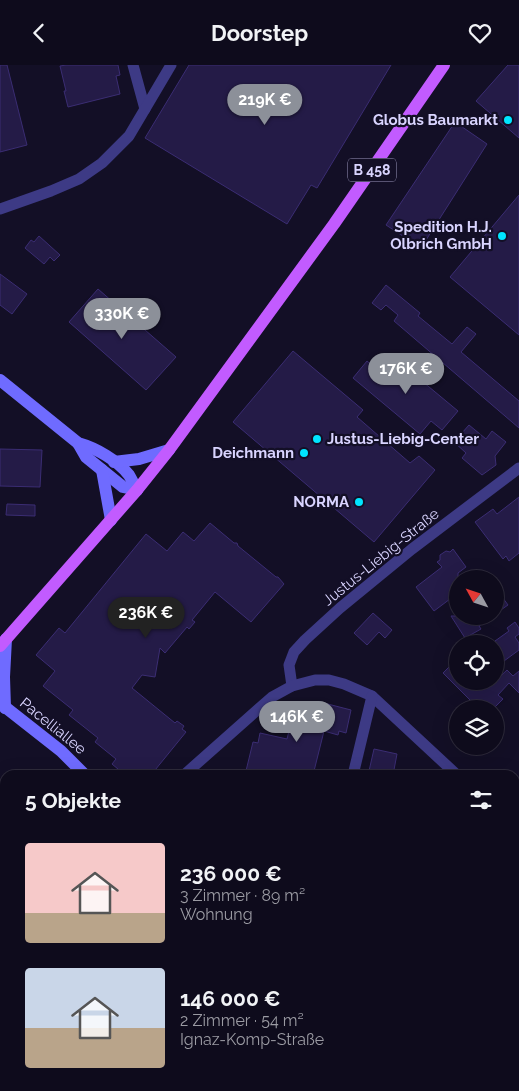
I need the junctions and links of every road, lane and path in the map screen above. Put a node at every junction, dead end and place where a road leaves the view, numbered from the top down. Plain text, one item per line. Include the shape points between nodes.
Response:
1 (133, 65) edge
2 (171, 65) edge
3 (444, 65) edge
4 (145, 109) junction
5 (0, 209) edge
6 (0, 380) edge
7 (78, 443) junction
8 (170, 450) junction
9 (114, 462) junction
10 (519, 468) edge
11 (102, 470) junction
12 (137, 490) junction
13 (111, 520) junction
14 (2, 642) edge
15 (292, 686) junction
16 (372, 696) junction
17 (2, 707) edge
18 (80, 770) edge
19 (190, 770) edge
20 (354, 770) edge
21 (452, 770) edge

1 - 4 street
2 - 4 street
3 - 8 main road, B 458 via 334,224
4 - 5 street via 129,135 102,163 79,179
6 - 7 main road
7 - 9 main road via 94,448
7 - 11 main road via 86,457
8 - 9 main road
8 - 12 main road, B 458
9 - 12 main road via 130,476
10 - 15 street, Justus-Liebig-Straße via 412,549 311,635 294,652 289,672
11 - 12 main road via 123,487
11 - 13 main road
12 - 13 main road, B 458
13 - 14 main road, B 458
14 - 17 main road
15 - 16 street via 329,679
15 - 19 street via 272,697
16 - 20 street
16 - 21 street
17 - 18 main road, Pacelliallee via 61,751

